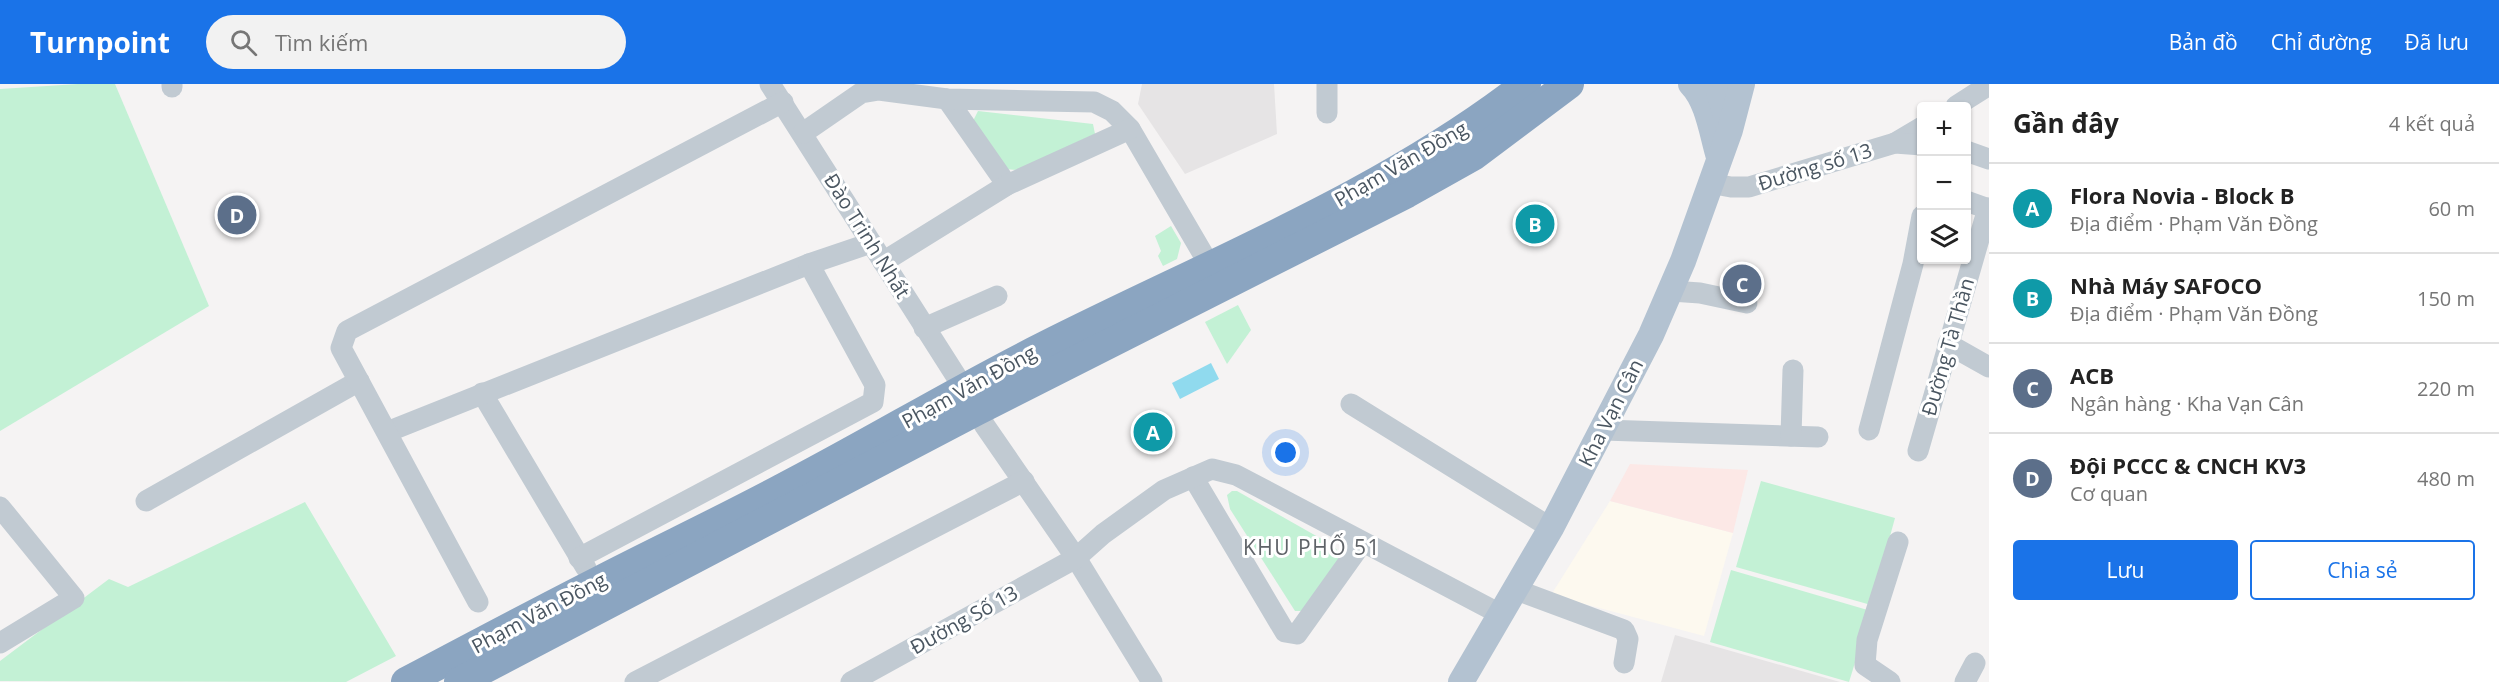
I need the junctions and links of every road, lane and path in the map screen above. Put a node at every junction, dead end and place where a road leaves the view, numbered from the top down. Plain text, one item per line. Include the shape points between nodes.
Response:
1 (770, 84) edge
2 (1327, 84) edge
3 (1526, 84) edge
4 (1569, 84) edge
5 (1691, 84) edge
6 (1718, 84) edge
7 (1742, 84) edge
8 (1989, 84) edge
9 (947, 99) junction
10 (1971, 101) edge
11 (783, 102) junction
12 (1327, 113) dead end
13 (1130, 129) junction
14 (1730, 130) junction
15 (1917, 131) edge
16 (803, 133) junction
17 (1895, 143) junction
18 (1917, 145) edge
19 (1971, 153) edge
20 (1719, 157) junction
21 (1989, 159) edge
22 (1709, 183) junction
23 (1007, 185) junction
24 (1971, 203) edge
25 (1989, 208) edge
26 (871, 243) junction
27 (1917, 243) edge
28 (883, 262) junction
29 (809, 264) junction
30 (1210, 266) junction
31 (1671, 291) junction
32 (997, 296) dead end
33 (1747, 303) dead end
34 (924, 328) junction
35 (1948, 344) junction
36 (1989, 367) edge
37 (1794, 370) dead end
38 (359, 381) junction
39 (482, 393) junction
40 (970, 399) junction
41 (1351, 404) dead end
42 (1603, 430) junction
43 (1869, 430) dead end
44 (387, 432) junction
45 (1791, 436) junction
46 (1818, 437) dead end
47 (1918, 451) dead end
48 (1193, 477) junction
49 (1024, 481) junction
50 (146, 501) dead end
51 (0, 507) edge
52 (1551, 528) junction
53 (1898, 542) dead end
54 (1362, 543) junction
55 (579, 558) junction
56 (1076, 558) junction
57 (597, 582) junction
58 (1514, 589) junction
59 (478, 602) dead end
60 (1500, 614) junction
61 (0, 643) edge
62 (1624, 663) dead end
63 (406, 682) edge
64 (459, 682) edge
65 (635, 682) edge
66 (851, 682) edge
67 (1152, 682) edge
68 (1461, 682) edge
69 (1890, 682) edge

1 - 11 street, Đào Trinh Nhất
2 - 12 street
3 - 30 highway, Phạm Văn Đồng via 1459,133 1352,194
4 - 40 highway, Phạm Văn Đồng via 1473,156 1407,193
5 - 20 main road via 1703,104
6 - 14 main road
7 - 14 main road, Kha Vạn Cân
8 - 10 street
9 - 13 street via 1094,102 1112,111
9 - 16 street via 879,90 861,93
9 - 23 street
11 - 16 street, Đào Trinh Nhất
11 - 38 street via 346,331 341,348
13 - 23 street
13 - 30 street
14 - 20 main road, Kha Vạn Cân
15 - 17 street
16 - 26 street, Đào Trinh Nhất
17 - 18 street, Đường số 13
17 - 22 street, Đường số 13 via 1749,187
19 - 21 street
20 - 22 main road, Kha Vạn Cân
22 - 31 main road, Kha Vạn Cân
23 - 28 street
24 - 25 street
25 - 35 street, Đường Tà Thần
26 - 28 street, Đào Trinh Nhất
26 - 29 street
27 - 43 street
28 - 34 street, Đào Trinh Nhất
29 - 39 street
29 - 55 street via 875,385 873,402
30 - 40 highway, Phạm Văn Đồng via 1133,301
31 - 33 street
31 - 42 main road, Kha Vạn Cân
32 - 34 street
34 - 40 street, Đào Trinh Nhất
35 - 36 street
35 - 47 street, Đường Tà Thần
37 - 45 street
38 - 44 street
38 - 50 street
39 - 44 street
39 - 55 street
40 - 49 street, Đào Trinh Nhất
40 - 57 highway, Phạm Văn Đồng via 889,432
40 - 64 highway, Phạm Văn Đồng
41 - 52 street
42 - 45 street
42 - 52 main road, Kha Vạn Cân
44 - 59 street
45 - 46 street
48 - 54 street, Đường Số 13 via 1212,470 1236,475
48 - 54 street via 1285,632 1297,634
48 - 56 street, Đường Số 13 via 1164,490
49 - 56 street, Đào Trinh Nhất
49 - 65 street
51 - 61 street via 74,598
52 - 58 main road, Kha Vạn Cân
53 - 69 street via 1867,640 1865,665
54 - 60 street, Đường Số 13
55 - 57 street
56 - 66 street, Đường Số 13
56 - 67 street, Đào Trinh Nhất
57 - 63 highway, Phạm Văn Đồng
58 - 60 main road, Kha Vạn Cân
58 - 62 street via 1624,630 1628,639
60 - 68 main road, Kha Vạn Cân

